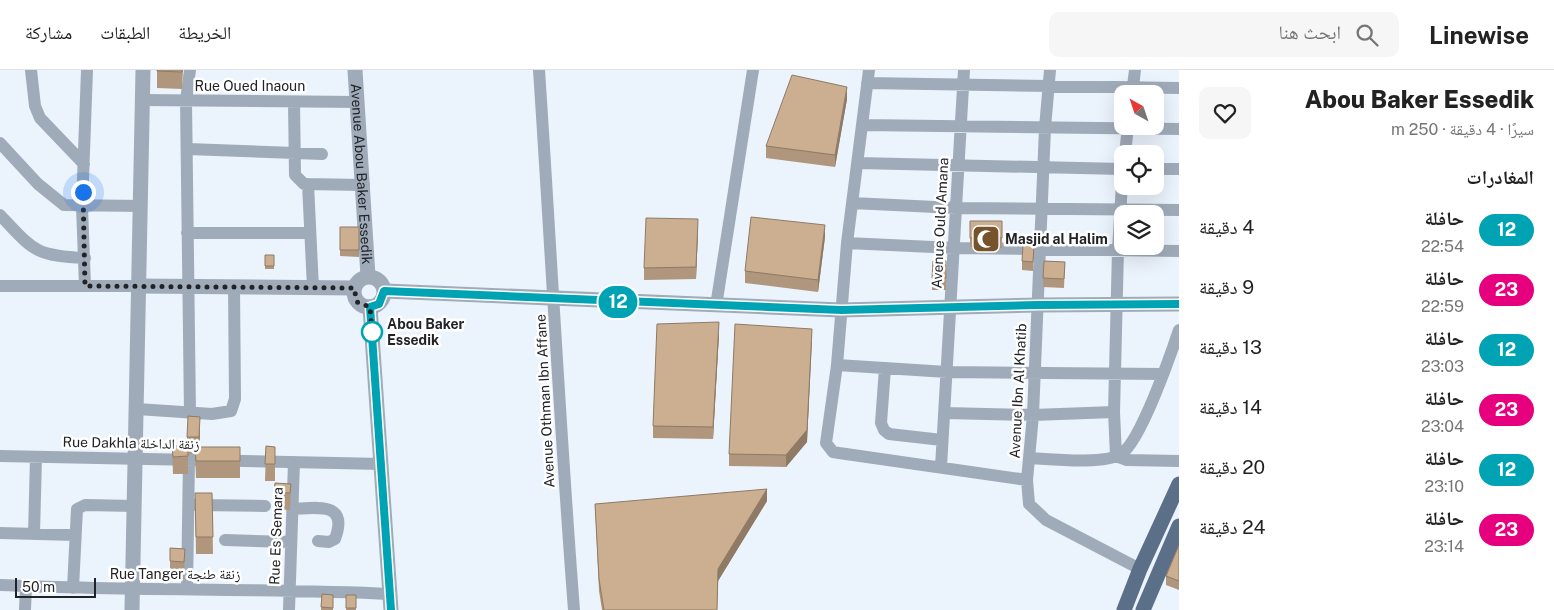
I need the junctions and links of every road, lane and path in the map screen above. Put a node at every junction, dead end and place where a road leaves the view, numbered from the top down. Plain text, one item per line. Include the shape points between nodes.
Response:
1 (31, 70) edge
2 (87, 70) edge
3 (142, 70) edge
4 (190, 70) edge
5 (355, 70) edge
6 (539, 70) edge
7 (753, 70) edge
8 (869, 70) edge
9 (964, 70) edge
10 (1050, 70) edge
11 (1135, 70) edge
12 (867, 84) junction
13 (1134, 85) edge
14 (963, 87) junction
15 (1048, 87) junction
16 (1179, 88) edge
17 (1164, 89) edge
18 (1114, 90) edge
19 (142, 100) junction
20 (186, 101) junction
21 (294, 102) junction
22 (357, 102) junction
23 (862, 125) junction
24 (961, 127) junction
25 (1114, 127) edge
26 (1045, 128) junction
27 (1164, 128) edge
28 (1179, 129) edge
29 (0, 143) edge
30 (188, 149) junction
31 (294, 152) junction
32 (322, 154) dead end
33 (858, 163) junction
34 (84, 164) junction
35 (959, 165) junction
36 (1044, 169) junction
37 (1114, 169) edge
38 (1164, 169) edge
39 (1179, 169) edge
40 (308, 184) junction
41 (364, 185) junction
42 (852, 203) junction
43 (82, 206) junction
44 (140, 206) junction
45 (956, 208) junction
46 (1043, 209) junction
47 (1114, 210) edge
48 (1164, 210) edge
49 (1179, 210) edge
50 (0, 215) edge
51 (13, 229) junction
52 (0, 230) edge
53 (187, 232) junction
54 (310, 233) junction
55 (847, 243) junction
56 (954, 248) junction
57 (1042, 249) junction
58 (1114, 250) edge
59 (1164, 251) edge
60 (1179, 251) edge
61 (1118, 255) edge
62 (85, 258) junction
63 (368, 276) junction
64 (0, 286) edge
65 (85, 286) junction
66 (139, 286) junction
67 (188, 287) junction
68 (234, 287) junction
69 (313, 288) junction
70 (354, 288) junction
71 (384, 291) junction
72 (555, 298) junction
73 (1116, 303) junction
74 (1179, 304) edge
75 (1038, 305) junction
76 (716, 306) junction
77 (370, 307) junction
78 (951, 307) junction
79 (841, 310) junction
80 (1179, 330) edge
81 (837, 364) junction
82 (886, 368) junction
83 (1034, 371) junction
84 (947, 372) junction
85 (1115, 372) junction
86 (1163, 374) junction
87 (137, 409) junction
88 (1114, 412) junction
89 (190, 413) junction
90 (945, 413) junction
91 (1033, 415) junction
92 (942, 440) junction
93 (0, 456) edge
94 (1116, 456) junction
95 (36, 457) junction
96 (136, 458) junction
97 (1029, 458) junction
98 (189, 459) junction
99 (1179, 461) edge
100 (294, 462) junction
101 (382, 464) junction
102 (941, 467) junction
103 (1027, 480) junction
104 (1179, 484) edge
105 (188, 504) junction
106 (135, 506) junction
107 (265, 506) dead end
108 (292, 509) junction
109 (1179, 526) edge
110 (0, 533) edge
111 (34, 534) junction
112 (75, 535) junction
113 (225, 540) dead end
114 (318, 541) dead end
115 (291, 542) junction
116 (1140, 569) junction
117 (0, 585) edge
118 (26, 586) junction
119 (73, 588) junction
120 (134, 589) junction
121 (187, 589) junction
122 (289, 590) junction
123 (391, 594) junction
124 (25, 610) edge
125 (132, 610) edge
126 (289, 610) edge
127 (391, 610) edge
128 (574, 610) edge
129 (1124, 610) edge
130 (1143, 610) edge

1 - 34 street via 35,106 40,118
2 - 34 street
3 - 19 street
4 - 20 street
5 - 22 street, Avenue Abou Baker Essedik
6 - 72 street, Avenue Othman Ibn Affane
7 - 76 street
8 - 12 street
9 - 14 street, Avenue Ould Amana
10 - 15 street, Avenue Ibn Al Khatib
11 - 13 street
12 - 14 street
12 - 23 street
14 - 15 street
14 - 24 street, Avenue Ould Amana
15 - 18 street
15 - 26 street, Avenue Ibn Al Khatib
16 - 17 street
19 - 20 street, Rue Oued Inaoun
19 - 44 street
20 - 21 street, Rue Oued Inaoun
20 - 30 street
21 - 22 street, Rue Oued Inaoun
21 - 31 street
22 - 41 street, Avenue Abou Baker Essedik
23 - 24 street
23 - 33 street
24 - 26 street
24 - 35 street, Avenue Ould Amana
25 - 26 street
26 - 36 street, Avenue Ibn Al Khatib
27 - 28 street
29 - 43 street via 53,198 64,205
30 - 31 street
30 - 53 street
31 - 32 street
31 - 40 street via 296,176
33 - 35 street
33 - 42 street
34 - 43 street
35 - 36 street
35 - 45 street, Avenue Ould Amana
36 - 37 street
36 - 46 street, Avenue Ibn Al Khatib
38 - 39 street
40 - 41 street
40 - 54 street
41 - 63 street, Avenue Abou Baker Essedik
42 - 45 street
42 - 55 street
43 - 44 street
43 - 62 street
44 - 66 street
45 - 46 street
45 - 56 street, Avenue Ould Amana
46 - 47 street
46 - 57 street, Avenue Ibn Al Khatib
48 - 49 street
50 - 51 street
51 - 52 street
51 - 62 street via 35,251
53 - 54 street
53 - 67 street
54 - 69 street
55 - 56 street
55 - 79 street
56 - 57 street
56 - 78 street, Avenue Ould Amana
57 - 58 street
57 - 75 street, Avenue Ibn Al Khatib
59 - 60 street
61 - 73 street
62 - 65 street
63 - 70 street via 359,280
63 - 71 street via 381,282
64 - 65 street
65 - 66 street
66 - 67 street
66 - 87 street
67 - 68 street
67 - 89 street
68 - 69 street
68 - 89 street via 234,406 226,413
69 - 70 street
70 - 77 street via 357,302
71 - 72 street
71 - 77 street via 379,304
72 - 76 street
72 - 128 street, Avenue Othman Ibn Affane via 562,466
73 - 74 street
73 - 75 street
73 - 85 street
75 - 78 street
75 - 83 street, Avenue Ibn Al Khatib
76 - 79 street
77 - 101 street
78 - 79 street
78 - 84 street, Avenue Ould Amana
79 - 81 street
80 - 86 street
81 - 82 street
81 - 102 street via 826,438 833,452
82 - 84 street
82 - 92 street via 881,423 884,430 890,434
83 - 84 street
83 - 85 street
83 - 91 street, Avenue Ibn Al Khatib
84 - 90 street, Avenue Ould Amana
85 - 86 street
85 - 88 street
86 - 94 street via 1140,426 1125,451
87 - 89 street
87 - 96 street
88 - 91 street
88 - 94 street
90 - 91 street
90 - 92 street, Avenue Ould Amana
91 - 97 street, Avenue Ibn Al Khatib
92 - 102 street, Avenue Ould Amana
93 - 95 street, Rue Dakhla زنقة الداخلة
94 - 97 street via 1080,460
94 - 99 street via 1127,460
95 - 96 street, Rue Dakhla زنقة الداخلة
95 - 111 street
96 - 98 street, Rue Dakhla زنقة الداخلة
96 - 106 street
97 - 103 street, Avenue Ibn Al Khatib
98 - 100 street, Rue Dakhla زنقة الداخلة
98 - 105 street
100 - 101 street, Rue Dakhla زنقة الداخلة
100 - 108 street, Rue Es Semara
101 - 123 street
102 - 103 street
103 - 116 street, Avenue Ibn Al Khatib via 1029,504 1046,520
104 - 116 main road
105 - 107 street
105 - 121 street
106 - 112 street via 81,506 76,512
106 - 120 street
108 - 114 street via 328,507 334,512 338,521 335,539
108 - 115 street, Rue Es Semara
109 - 130 main road
110 - 111 street
111 - 112 street
112 - 119 street
113 - 115 street
115 - 122 street, Rue Es Semara
116 - 129 main road
117 - 118 street, Rue Tanger زنقة طنجة
118 - 119 street, Rue Tanger زنقة طنجة
118 - 124 street
119 - 120 street, Rue Tanger زنقة طنجة
120 - 121 street, Rue Tanger زنقة طنجة
120 - 125 street
121 - 122 street, Rue Tanger زنقة طنجة
122 - 123 street, Rue Tanger زنقة طنجة
122 - 126 street, Rue Es Semara
123 - 127 street

